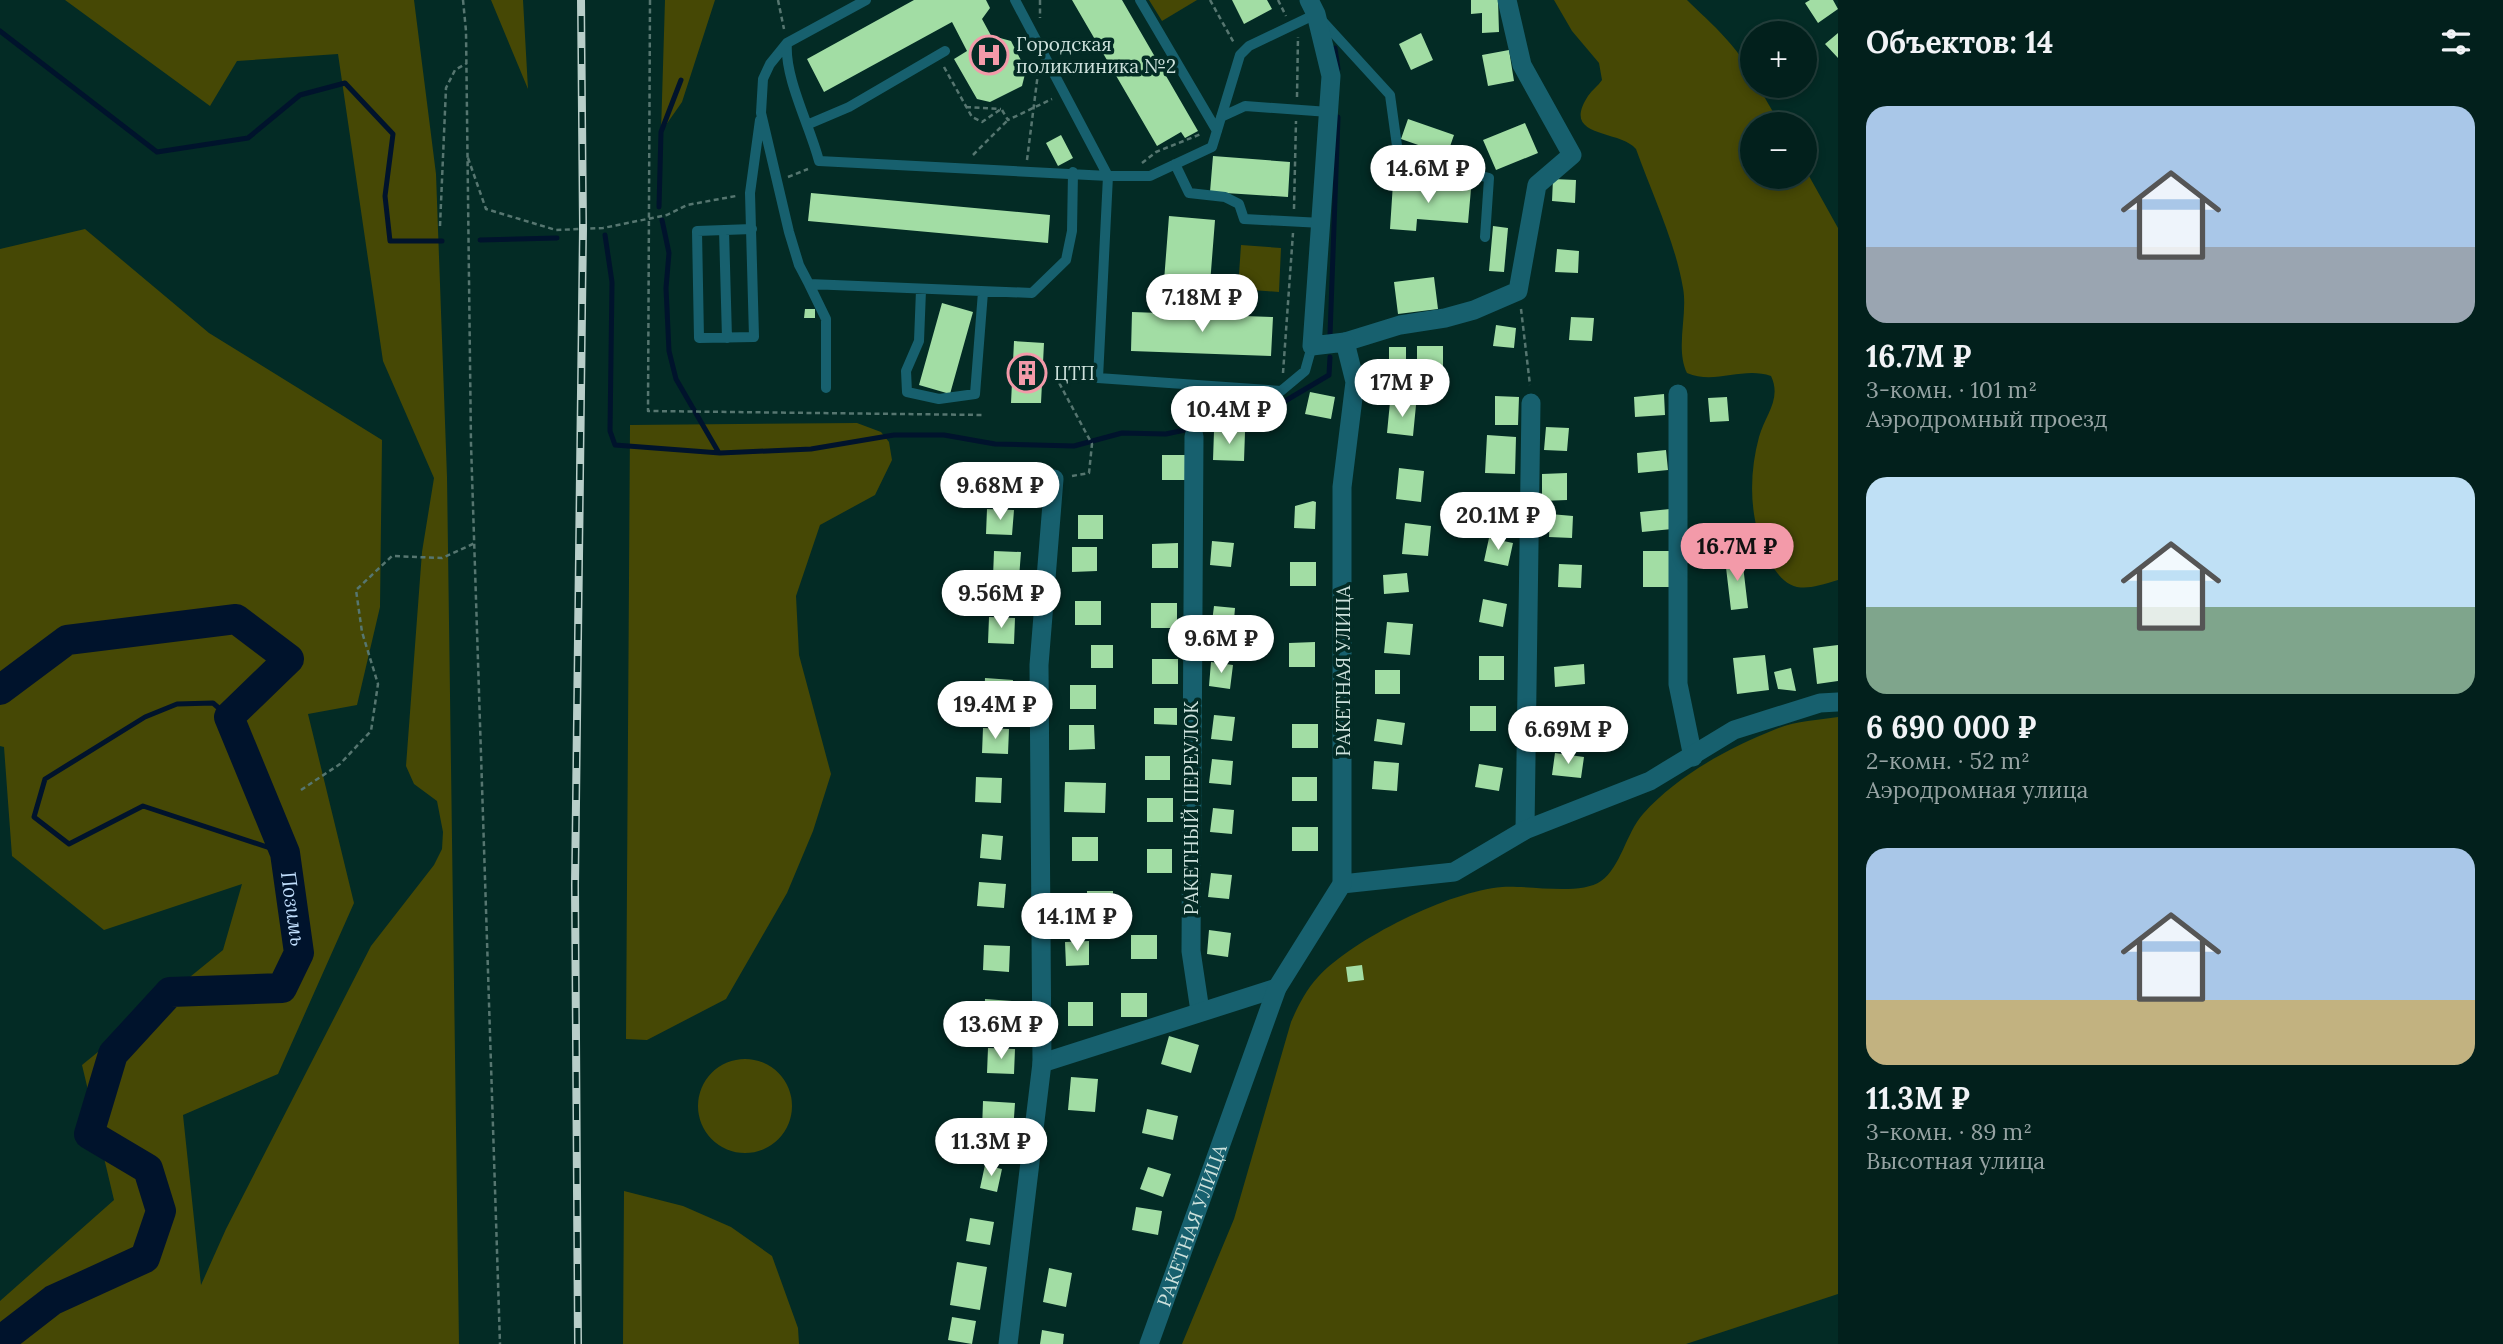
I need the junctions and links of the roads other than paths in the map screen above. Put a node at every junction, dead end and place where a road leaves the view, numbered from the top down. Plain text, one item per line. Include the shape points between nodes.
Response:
1 (866, 0) edge
2 (1015, 0) edge
3 (1140, 0) edge
4 (1507, 0) edge
5 (1312, 7) edge
6 (787, 43) junction
7 (941, 53) road end
8 (1329, 112) junction
9 (761, 113) junction
10 (1221, 117) junction
11 (809, 124) junction
12 (1217, 131) junction
13 (1175, 164) junction
14 (1073, 172) junction
15 (1108, 176) junction
16 (1323, 223) junction
17 (752, 229) junction
18 (724, 230) junction
19 (1485, 237) dead end
20 (809, 284) junction
21 (921, 290) junction
22 (983, 292) junction
23 (727, 338) junction
24 (1345, 342) junction
25 (1312, 346) junction
26 (826, 388) dead end
27 (1678, 394) dead end
28 (1531, 402) dead end
29 (1195, 436) dead end
30 (1054, 479) road end
31 (1838, 702) edge
32 (1693, 757) junction
33 (1525, 830) junction
34 (1342, 884) junction
35 (1277, 988) junction
36 (1200, 1011) junction
37 (1042, 1063) junction
38 (1009, 1344) edge
39 (1149, 1344) edge

1 - 6 lane
2 - 15 lane
3 - 12 lane
4 - 24 street via 1522,65 1572,155 1538,185 1518,291 1474,310
5 - 8 street via 1331,76
5 - 10 lane via 1292,26 1240,55
5 - 19 lane via 1390,95 1398,153 1489,178
6 - 9 lane via 763,79
6 - 11 lane via 785,62
7 - 11 lane via 849,107
8 - 10 lane via 1245,106
8 - 16 street
9 - 17 lane via 750,193
9 - 20 lane via 799,265
10 - 12 lane
11 - 14 lane via 819,162
12 - 13 lane via 1212,147
13 - 15 lane via 1150,176
13 - 16 lane via 1189,193 1225,197 1239,204 1244,219
14 - 15 lane
14 - 22 lane via 1072,231 1066,260 1032,293
15 - 25 lane via 1098,378 1281,391 1305,371
16 - 25 street
17 - 18 lane
17 - 23 lane via 754,337
18 - 23 lane
18 - 23 lane via 697,230 699,338
20 - 21 lane
20 - 26 lane via 827,319
21 - 22 lane
21 - 22 lane via 919,341 906,371 907,391 939,400 975,394
24 - 25 street
24 - 34 street, РАКЕТНАЯ УЛИЦА via 1355,382 1342,487
27 - 32 street via 1678,684
28 - 33 street
29 - 36 street, РАКЕТНЫЙ ПЕРЕУЛОК via 1191,937
30 - 37 street via 1039,666
31 - 32 street via 1819,703 1734,730
32 - 33 street via 1650,781
33 - 34 street via 1454,872
34 - 35 street, РАКЕТНАЯ УЛИЦА
35 - 36 street
35 - 39 street, РАКЕТНАЯ УЛИЦА
36 - 37 street
37 - 38 street

